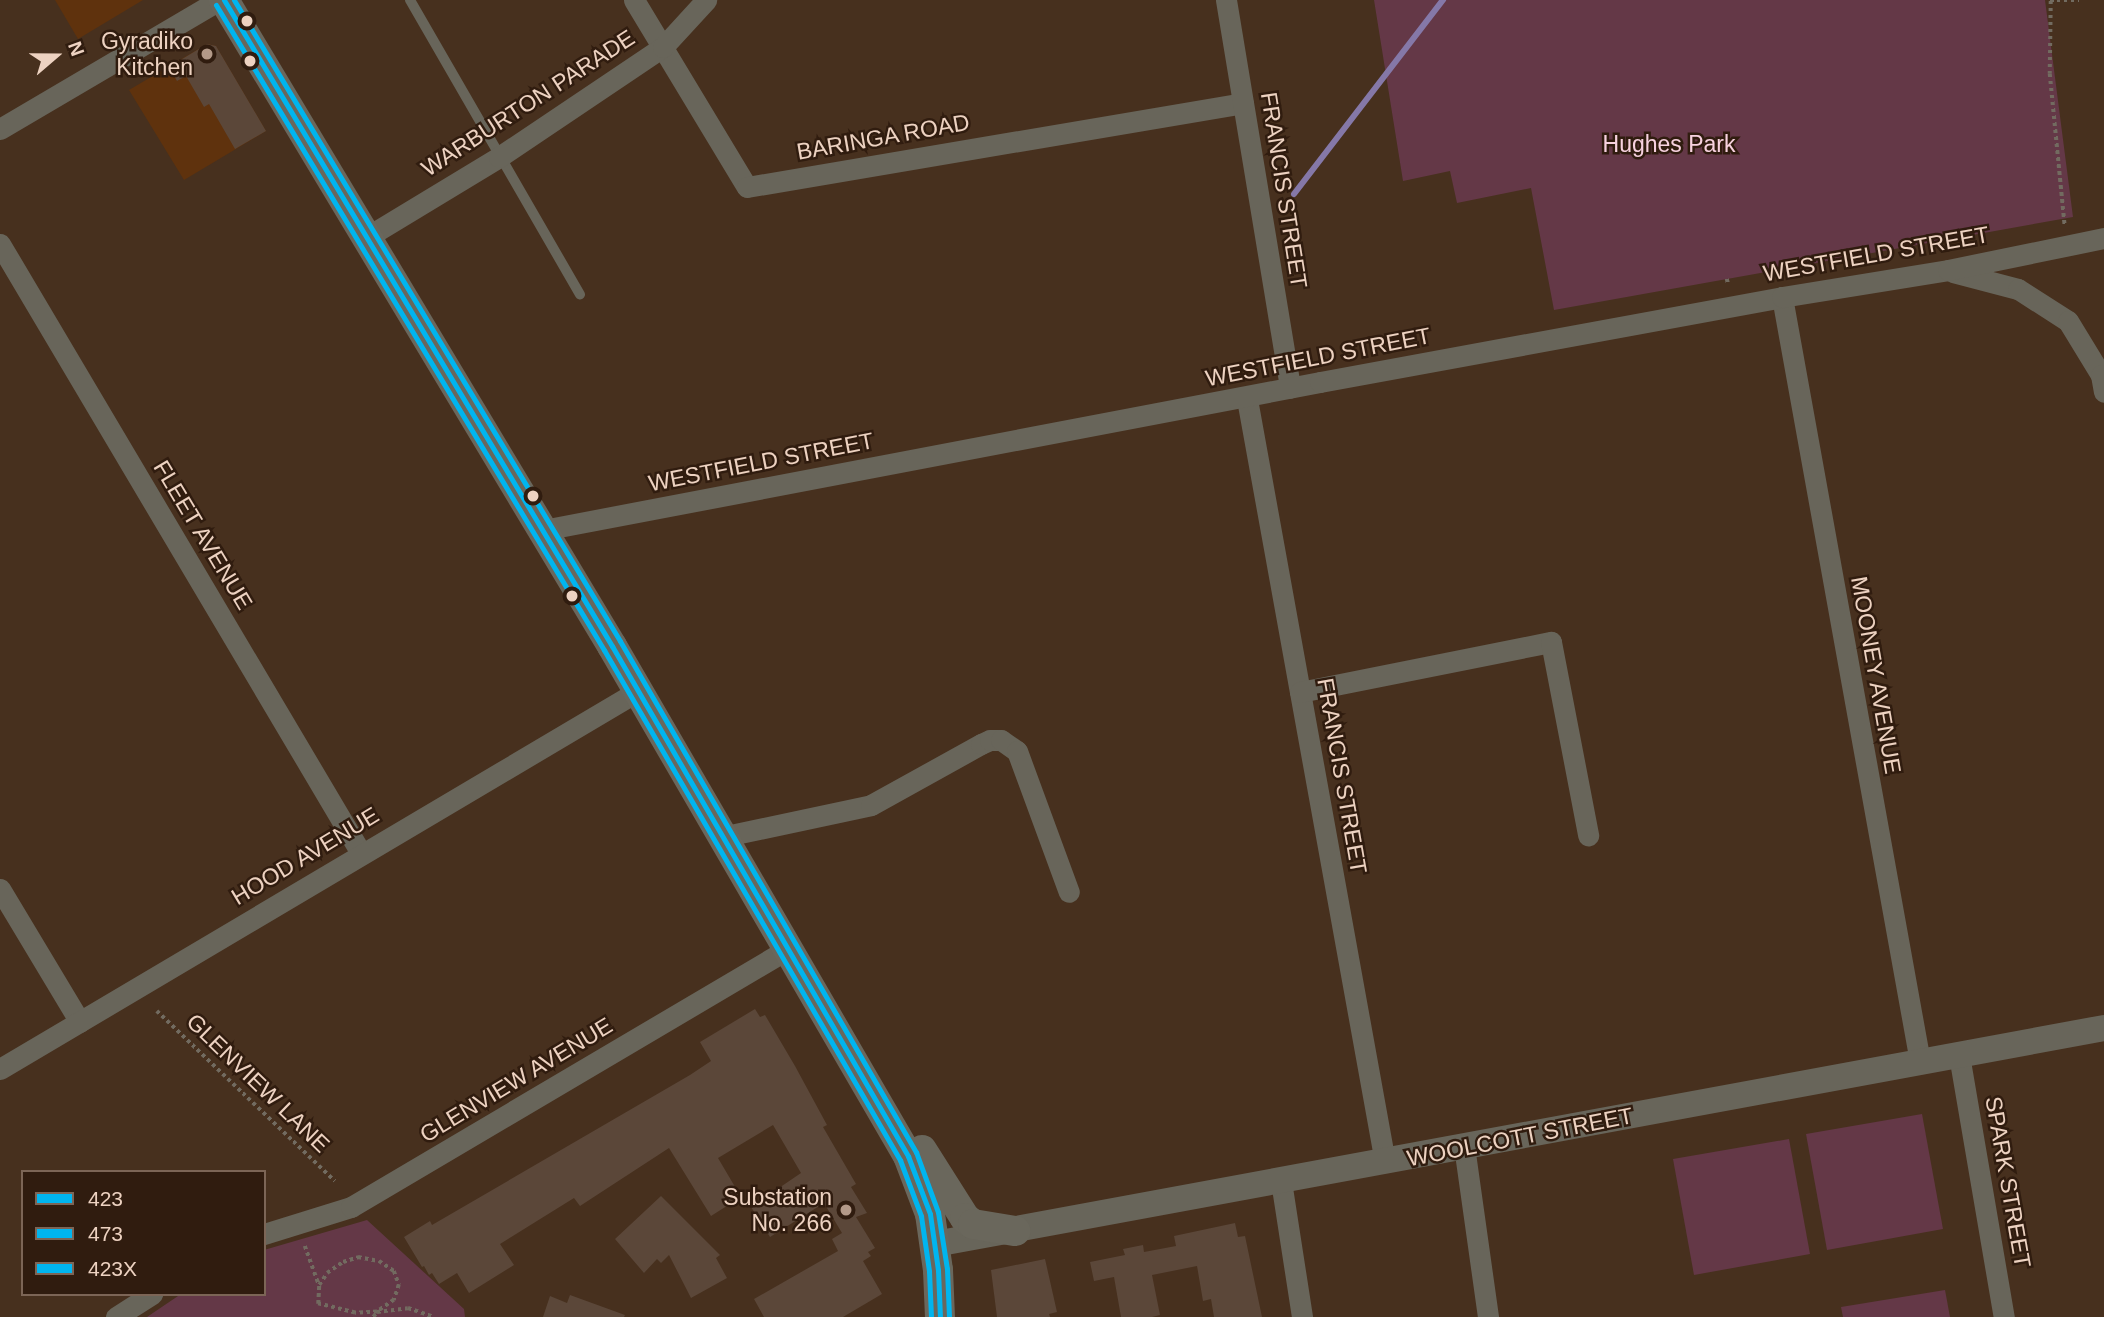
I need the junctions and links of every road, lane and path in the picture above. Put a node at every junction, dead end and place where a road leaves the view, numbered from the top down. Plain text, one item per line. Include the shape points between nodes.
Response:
1 (221, 0) edge
2 (410, 0) edge
3 (634, 0) edge
4 (706, 0) edge
5 (1226, 0) edge
6 (2051, 0) edge
7 (2079, 0) edge
8 (663, 47) junction
9 (1243, 103) junction
10 (0, 129) edge
11 (499, 157) junction
12 (367, 237) junction
13 (2104, 238) edge
14 (0, 244) edge
15 (2067, 246) junction
16 (1948, 270) junction
17 (580, 295) dead end
18 (1782, 297) junction
19 (1290, 388) junction
20 (2104, 392) edge
21 (1247, 399) junction
22 (543, 530) junction
23 (638, 691) junction
24 (1300, 692) junction
25 (1588, 835) dead end
26 (721, 837) junction
27 (361, 853) junction
28 (0, 889) edge
29 (1069, 892) dead end
30 (786, 950) junction
31 (158, 1011) dead end
32 (80, 1022) junction
33 (2104, 1028) edge
34 (1959, 1055) junction
35 (1920, 1062) junction
36 (0, 1069) edge
37 (869, 1087) junction
38 (1464, 1146) junction
39 (1385, 1162) junction
40 (335, 1181) dead end
41 (1281, 1181) junction
42 (1015, 1230) junction
43 (266, 1233) edge
44 (935, 1244) junction
45 (305, 1245) dead end
46 (319, 1285) junction
47 (149, 1296) edge
48 (377, 1312) junction
49 (116, 1317) edge
50 (373, 1317) edge
51 (434, 1317) edge
52 (940, 1317) edge
53 (1302, 1317) edge
54 (1488, 1317) edge
55 (2004, 1317) edge

1 - 10 street
1 - 12 main road
2 - 11 lane
3 - 8 street, BARINGA ROAD
4 - 8 street, WARBURTON PARADE
5 - 9 street, FRANCIS STREET
6 - 7 path
6 - 15 path via 2050,74
8 - 9 street, BARINGA ROAD via 747,187
8 - 11 street, WARBURTON PARADE
9 - 19 street, FRANCIS STREET
11 - 12 street, WARBURTON PARADE
11 - 17 lane
12 - 22 main road
13 - 15 street, WESTFIELD STREET
14 - 27 street, FLEET AVENUE
15 - 16 street, WESTFIELD STREET
16 - 18 street, WESTFIELD STREET
16 - 20 street via 2018,289 2068,321 2101,375
18 - 19 street, WESTFIELD STREET
18 - 35 street, MOONEY AVENUE
19 - 21 street, WESTFIELD STREET
21 - 22 street, WESTFIELD STREET
21 - 24 street, FRANCIS STREET
22 - 23 main road
23 - 26 main road
23 - 27 street, HOOD AVENUE
24 - 25 street via 1550,642
24 - 39 street, FRANCIS STREET
26 - 29 street via 871,805 990,740 1001,740 1017,751
26 - 30 main road
27 - 32 street, HOOD AVENUE
28 - 32 street
30 - 37 main road
30 - 43 street, GLENVIEW AVENUE via 351,1208
31 - 40 path, GLENVIEW LANE
32 - 36 street, HOOD AVENUE
33 - 34 street, WOOLCOTT STREET
34 - 35 street, WOOLCOTT STREET
34 - 55 street, SPARK STREET
35 - 38 street, WOOLCOTT STREET
37 - 42 main road via 892,1101 965,1218 973,1224
37 - 44 main road via 915,1172
38 - 39 street, WOOLCOTT STREET
38 - 54 street
39 - 41 street, WOOLCOTT STREET
41 - 42 street, WOOLCOTT STREET
41 - 53 street
42 - 44 street, WOOLCOTT STREET
44 - 52 main road
45 - 46 path
46 - 48 path via 318,1304 355,1313
46 - 48 path via 332,1268 348,1259 379,1261 394,1271 399,1285 394,1300
47 - 49 street
48 - 50 path
48 - 51 path via 408,1308

